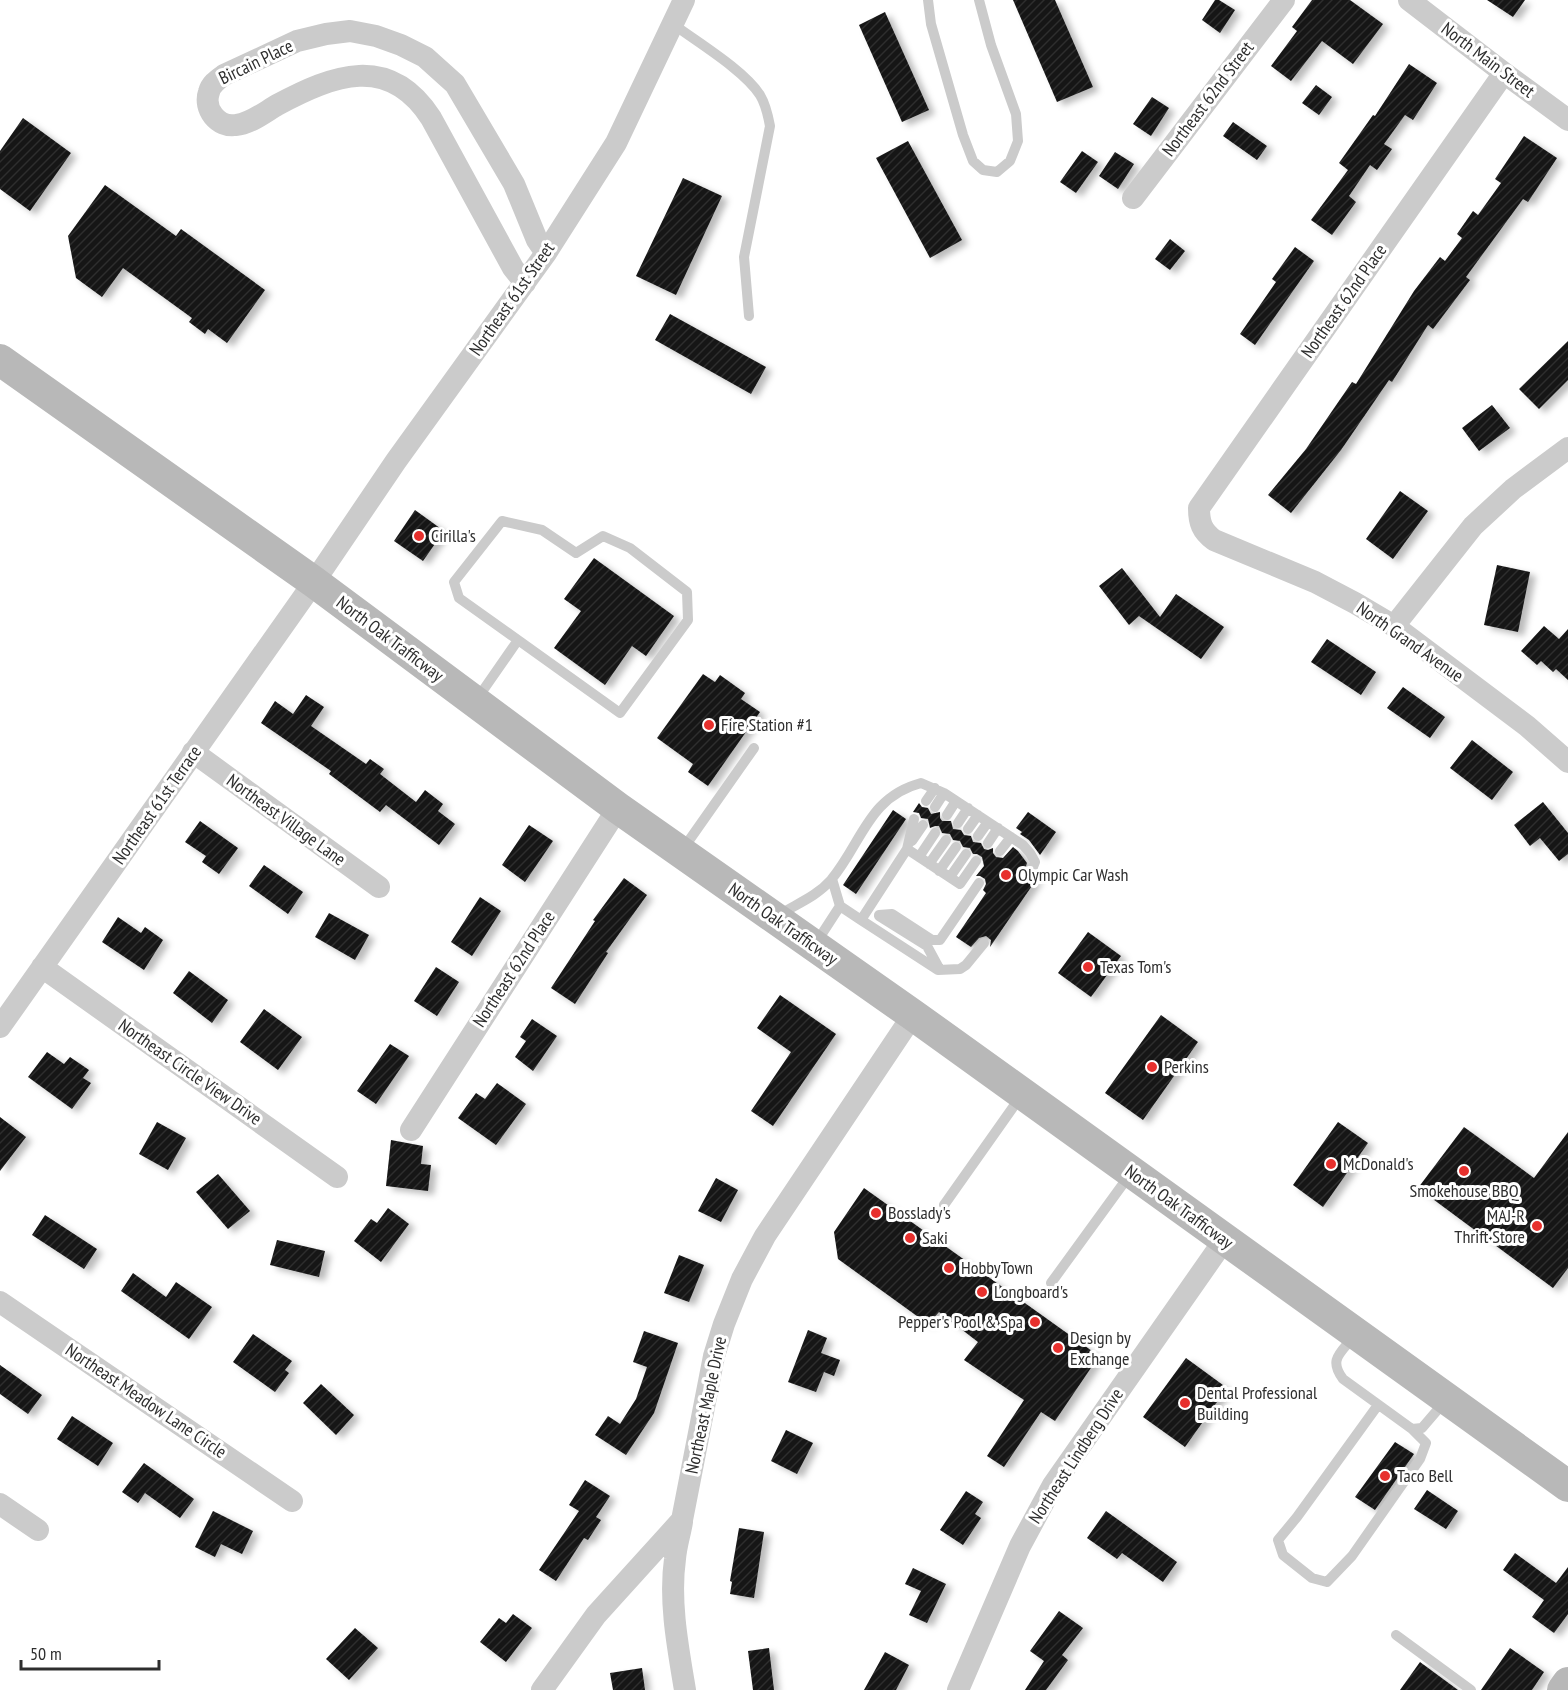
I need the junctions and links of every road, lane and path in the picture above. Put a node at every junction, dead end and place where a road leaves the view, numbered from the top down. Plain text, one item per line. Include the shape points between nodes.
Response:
1 (684, 0) edge
2 (928, 0) edge
3 (979, 0) edge
4 (1284, 0) edge
5 (1409, 0) edge
6 (673, 24) junction
7 (1504, 73) junction
8 (1568, 120) edge
9 (1133, 198) dead end
10 (546, 253) junction
11 (525, 283) junction
12 (749, 316) dead end
13 (0, 360) edge
14 (1568, 448) edge
15 (1204, 532) joint
16 (314, 582) junction
17 (1394, 626) junction
18 (518, 640) junction
19 (475, 702) junction
20 (754, 748) dead end
21 (193, 752) junction
22 (1568, 762) edge
23 (940, 790) junction
24 (956, 801) junction
25 (931, 804) dead end
26 (618, 808) junction
27 (968, 808) junction
28 (947, 815) dead end
29 (978, 815) junction
30 (919, 822) dead end
31 (988, 822) junction
32 (998, 828) junction
33 (935, 833) dead end
34 (978, 836) dead end
35 (1011, 837) junction
36 (946, 840) dead end
37 (988, 843) dead end
38 (956, 847) dead end
39 (907, 849) junction
40 (1000, 851) dead end
41 (681, 852) junction
42 (966, 854) dead end
43 (919, 857) junction
44 (976, 861) dead end
45 (930, 864) junction
46 (939, 871) junction
47 (1031, 872) dead end
48 (950, 878) junction
49 (832, 879) junction
50 (980, 883) dead end
51 (379, 887) dead end
52 (840, 906) junction
53 (879, 915) junction
54 (774, 918) junction
55 (861, 920) junction
56 (984, 943) dead end
57 (814, 946) junction
58 (42, 967) junction
59 (940, 970) junction
60 (913, 1015) junction
61 (0, 1027) edge
62 (1022, 1093) junction
63 (411, 1130) dead end
64 (1131, 1173) junction
65 (337, 1177) dead end
66 (944, 1205) dead end
67 (1225, 1239) junction
68 (1051, 1283) dead end
69 (0, 1302) edge
70 (1356, 1333) junction
71 (1447, 1399) junction
72 (1378, 1405) junction
73 (1412, 1430) junction
74 (1568, 1486) edge
75 (292, 1501) dead end
76 (0, 1504) edge
77 (682, 1520) junction
78 (39, 1530) dead end
79 (1396, 1635) dead end
80 (1568, 1683) edge
81 (542, 1690) edge
82 (685, 1690) edge
83 (958, 1690) edge
84 (1471, 1690) edge
85 (1563, 1690) edge

1 - 6 street, Northeast 61st Street
2 - 3 lane via 931,24 973,161 983,171 997,172 1010,161 1018,141 1016,114
4 - 9 street, Northeast 62nd Street
5 - 7 street, North Main Street
6 - 10 street, Northeast 61st Street via 616,142
6 - 12 lane via 740,74 759,94 768,111 770,126 744,257
7 - 8 street, North Main Street
7 - 15 street, Northeast 62nd Place via 1199,508
10 - 11 street, Northeast 61st Street
10 - 11 street, Bircain Place via 514,184 455,84 425,57 376,36 350,31 297,41 214,82 208,93 213,116 222,124 234,126 310,88 346,76 370,76 407,91 431,118 513,268
11 - 16 street, Northeast 61st Street
13 - 16 main road, North Oak Trafficway
14 - 17 street via 1513,489 1473,526
15 - 17 street, North Grand Avenue via 1214,540 1315,582
16 - 19 main road, North Oak Trafficway
16 - 21 street, Northeast 61st Terrace
17 - 22 street, North Grand Avenue via 1527,726
18 - 18 lane via 459,598 454,582 502,521 542,530 576,553 603,536 630,548 687,592 688,620 620,713
18 - 19 lane
19 - 26 main road, North Oak Trafficway
20 - 41 lane
21 - 51 street, Northeast Village Lane
21 - 58 street, Northeast 61st Terrace
23 - 24 lane
23 - 25 lane
23 - 49 lane via 921,783 883,803
24 - 27 lane
24 - 28 lane
26 - 41 main road, North Oak Trafficway
26 - 63 street, Northeast 62nd Place
27 - 29 lane
27 - 29 lane via 963,826
29 - 31 lane
30 - 39 lane
31 - 32 lane
31 - 34 lane
32 - 35 lane
32 - 37 lane
33 - 43 lane
35 - 40 lane
35 - 47 lane via 1033,857
36 - 45 lane
38 - 46 lane
39 - 43 lane
39 - 55 lane
41 - 54 main road, North Oak Trafficway
42 - 48 lane
43 - 45 lane
44 - 48 lane via 960,884
45 - 46 lane
46 - 48 lane
49 - 52 lane
49 - 54 lane via 810,899
50 - 53 lane via 940,940 932,940 892,914
52 - 55 lane
52 - 57 lane
53 - 55 lane
53 - 59 lane via 927,946
54 - 57 main road, North Oak Trafficway
55 - 59 lane
56 - 59 lane via 960,969
57 - 60 main road, North Oak Trafficway
58 - 61 street, Northeast 61st Terrace
58 - 65 street, Northeast Circle View Drive
60 - 62 main road, North Oak Trafficway
60 - 77 street, Northeast Maple Drive via 765,1236 742,1279 714,1356
62 - 64 main road, North Oak Trafficway
62 - 66 lane
64 - 67 main road, North Oak Trafficway
64 - 68 lane
67 - 70 main road, North Oak Trafficway
67 - 83 street, Northeast Lindberg Drive via 1041,1505
69 - 75 street, Northeast Meadow Lane Circle
70 - 71 main road, North Oak Trafficway
70 - 72 lane via 1335,1362 1335,1369 1342,1379
71 - 73 lane via 1422,1428
71 - 74 main road, North Oak Trafficway
72 - 73 lane
72 - 73 lane via 1278,1540 1283,1555 1312,1578 1327,1582 1352,1556 1420,1460 1426,1443
76 - 78 street
77 - 81 street via 596,1615
77 - 82 street, Northeast Maple Drive via 674,1561 674,1598
79 - 84 lane
80 - 85 main road

